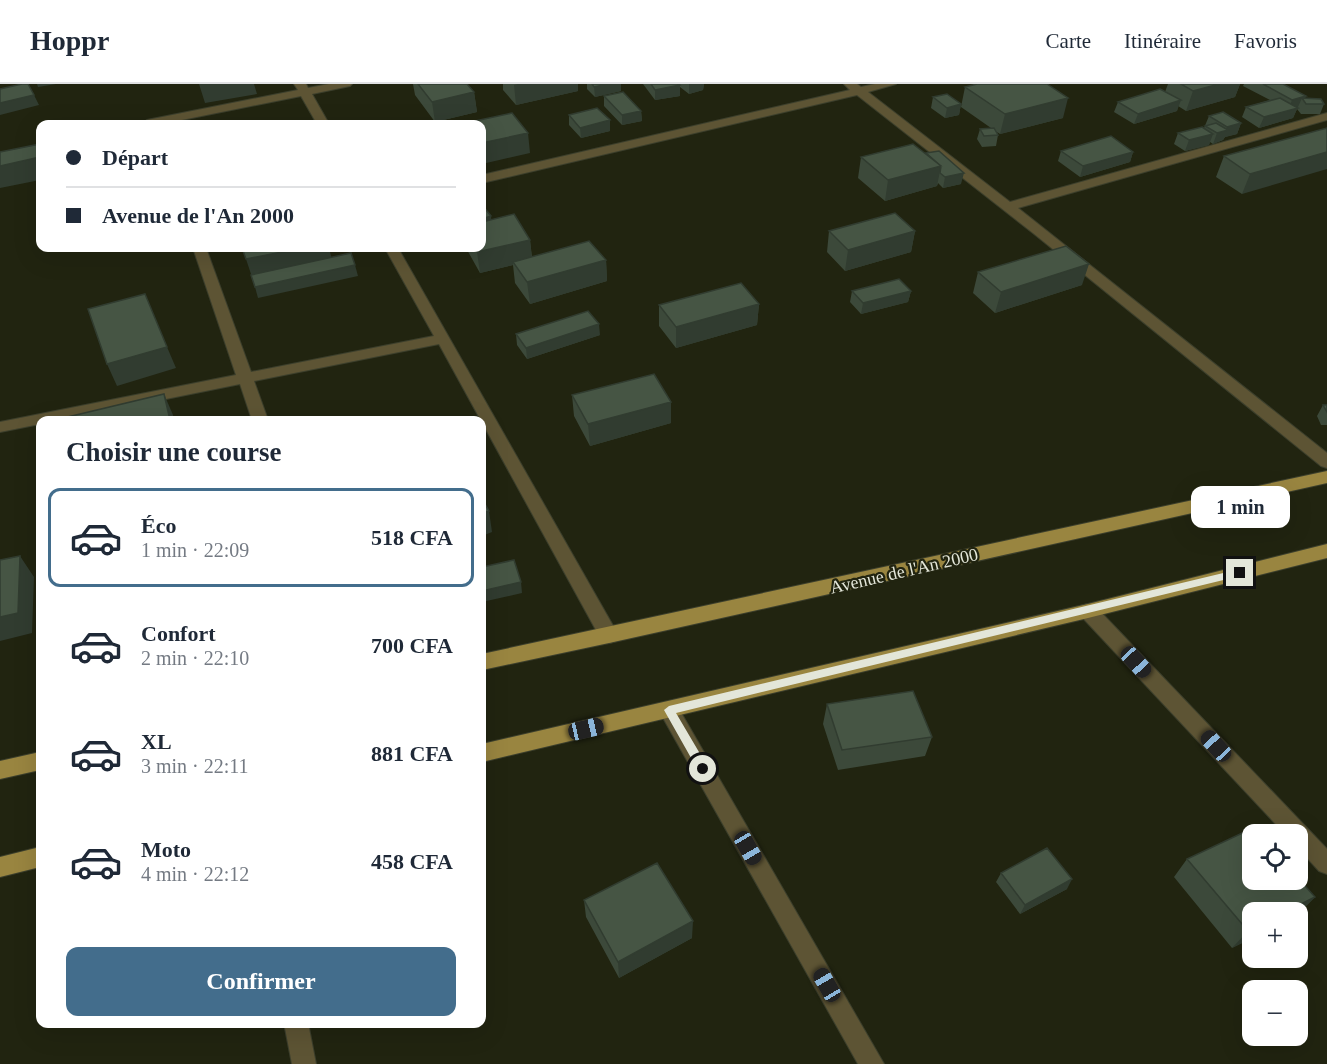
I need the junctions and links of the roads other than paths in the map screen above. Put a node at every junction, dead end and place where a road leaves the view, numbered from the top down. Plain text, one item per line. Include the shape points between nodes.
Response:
1 (346, 84) edge
2 (890, 84) edge
3 (302, 88) edge
4 (855, 88) edge
5 (1327, 116) edge
6 (169, 120) edge
7 (320, 120) edge
8 (486, 178) edge
9 (1008, 207) junction
10 (200, 252) edge
11 (394, 252) edge
12 (443, 339) junction
13 (245, 378) junction
14 (55, 416) edge
15 (259, 416) edge
16 (36, 420) edge
17 (0, 427) edge
18 (1327, 462) edge
19 (1327, 477) edge
20 (1327, 551) edge
21 (1088, 611) junction
22 (609, 636) junction
23 (486, 661) edge
24 (669, 710) junction
25 (486, 752) edge
26 (36, 761) edge
27 (0, 770) edge
28 (36, 858) edge
29 (1327, 864) edge
30 (0, 867) edge
31 (297, 1028) edge
32 (304, 1064) edge
33 (872, 1064) edge

1 - 3 street
2 - 4 street
3 - 6 street
3 - 7 street
4 - 8 street
4 - 9 street
5 - 9 street
9 - 18 street
10 - 13 street
11 - 12 street
12 - 13 street
12 - 22 street
13 - 14 street
13 - 15 street
16 - 17 street
19 - 22 main road, Avenue de l'An 2000
20 - 21 main road
21 - 24 main road
21 - 29 street
22 - 23 main road, Avenue de l'An 2000
24 - 25 main road
24 - 33 street
26 - 27 main road
28 - 30 main road
31 - 32 street

